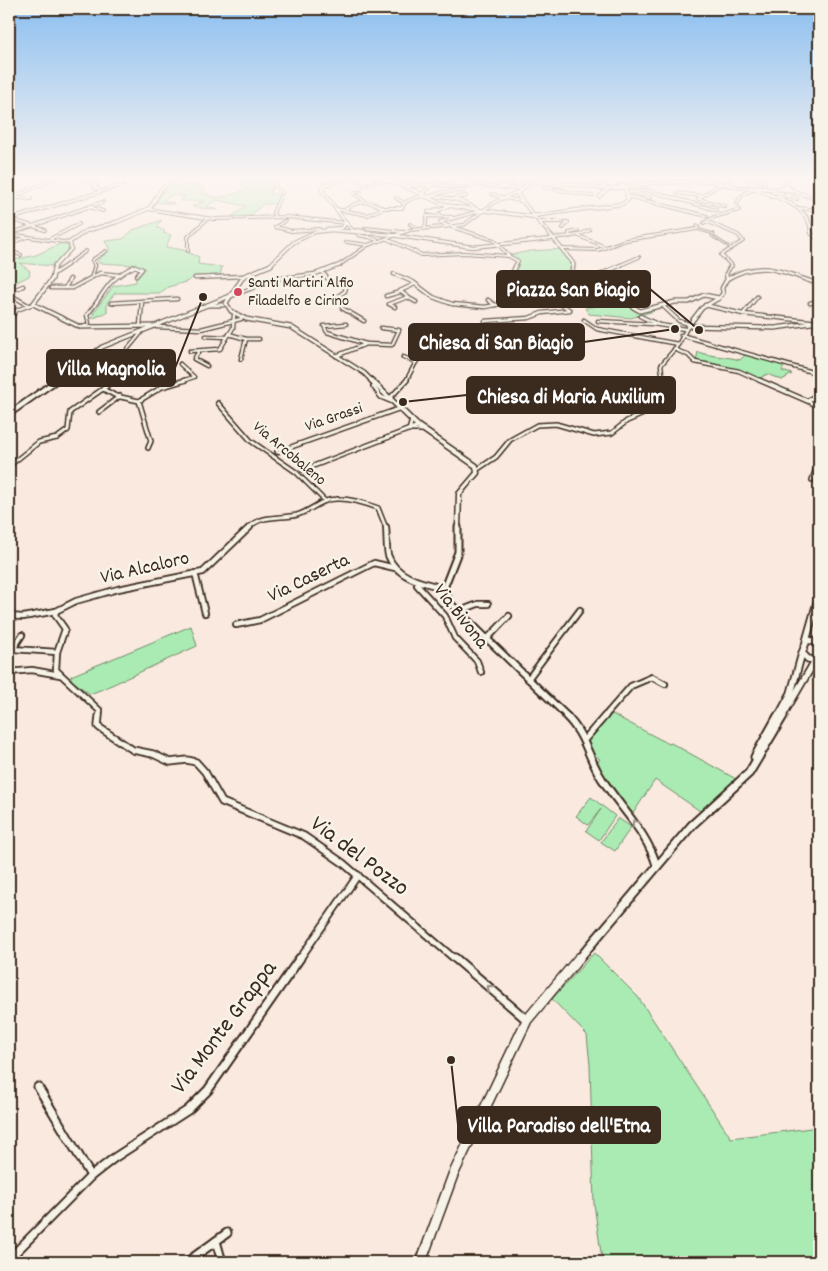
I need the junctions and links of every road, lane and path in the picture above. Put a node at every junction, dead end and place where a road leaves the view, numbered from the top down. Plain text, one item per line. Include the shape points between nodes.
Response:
1 (25, 236) edge
2 (56, 236) edge
3 (78, 236) edge
4 (189, 236) edge
5 (306, 236) edge
6 (373, 236) edge
7 (396, 236) edge
8 (399, 236) edge
9 (482, 236) edge
10 (575, 236) edge
11 (577, 236) edge
12 (648, 236) edge
13 (713, 236) edge
14 (740, 236) edge
15 (28, 237) junction
16 (570, 237) joint
17 (552, 238) junction
18 (387, 239) junction
19 (49, 240) junction
20 (379, 241) junction
21 (346, 242) dead end
22 (70, 243) junction
23 (9, 244) edge
24 (497, 244) junction
25 (368, 245) junction
26 (603, 246) dead end
27 (731, 248) junction
28 (563, 249) junction
29 (9, 251) edge
30 (86, 251) dead end
31 (106, 251) dead end
32 (188, 251) dead end
33 (21, 255) dead end
34 (509, 256) junction
35 (639, 257) dead end
36 (322, 272) junction
37 (52, 274) junction
38 (394, 274) dead end
39 (119, 275) junction
40 (92, 276) junction
41 (136, 276) dead end
42 (244, 276) junction
43 (195, 278) dead end
44 (70, 279) dead end
45 (571, 279) junction
46 (727, 279) junction
47 (416, 284) junction
48 (819, 284) edge
49 (23, 286) dead end
50 (574, 287) junction
51 (51, 288) dead end
52 (65, 288) junction
53 (400, 292) junction
54 (9, 293) edge
55 (614, 293) junction
56 (235, 294) junction
57 (386, 296) dead end
58 (592, 296) dead end
59 (757, 297) dead end
60 (407, 298) junction
61 (530, 298) junction
62 (720, 298) junction
63 (177, 299) dead end
64 (142, 300) junction
65 (220, 300) junction
66 (488, 300) dead end
67 (819, 300) edge
68 (416, 302) dead end
69 (111, 303) dead end
70 (810, 303) dead end
71 (33, 304) junction
72 (224, 304) junction
73 (28, 305) junction
74 (208, 305) junction
75 (495, 305) junction
76 (706, 305) junction
77 (394, 307) dead end
78 (664, 307) dead end
79 (742, 314) junction
80 (640, 316) dead end
81 (235, 317) junction
82 (788, 318) junction
83 (626, 319) dead end
84 (9, 320) edge
85 (584, 320) dead end
86 (364, 321) dead end
87 (598, 321) dead end
88 (485, 322) dead end
89 (790, 322) dead end
90 (819, 322) edge
91 (163, 324) junction
92 (346, 324) dead end
93 (626, 324) junction
94 (658, 324) junction
95 (687, 326) junction
96 (83, 327) junction
97 (157, 327) junction
98 (141, 328) junction
99 (381, 328) dead end
100 (624, 332) dead end
101 (206, 336) dead end
102 (228, 336) junction
103 (681, 336) junction
104 (246, 339) junction
105 (259, 339) dead end
106 (368, 344) junction
107 (678, 344) junction
108 (674, 350) junction
109 (190, 351) dead end
110 (198, 351) junction
111 (426, 352) dead end
112 (336, 356) junction
113 (403, 357) dead end
114 (241, 359) dead end
115 (416, 362) junction
116 (180, 364) dead end
117 (206, 366) dead end
118 (819, 374) edge
119 (375, 385) junction
120 (103, 389) junction
121 (819, 392) edge
122 (590, 393) dead end
123 (122, 396) junction
124 (390, 398) junction
125 (139, 401) junction
126 (808, 401) junction
127 (218, 403) dead end
128 (395, 403) junction
129 (664, 405) junction
130 (819, 406) edge
131 (400, 408) junction
132 (393, 411) junction
133 (99, 412) dead end
134 (405, 413) junction
135 (9, 414) edge
136 (412, 420) junction
137 (418, 426) junction
138 (409, 430) junction
139 (423, 430) junction
140 (148, 448) dead end
141 (277, 452) dead end
142 (819, 460) edge
143 (9, 466) edge
144 (478, 469) junction
145 (303, 470) dead end
146 (812, 480) dead end
147 (325, 501) junction
148 (395, 568) junction
149 (195, 573) junction
150 (420, 582) junction
151 (444, 588) junction
152 (819, 595) edge
153 (488, 604) dead end
154 (580, 610) dead end
155 (56, 611) junction
156 (458, 612) junction
157 (205, 613) dead end
158 (509, 616) dead end
159 (9, 617) edge
160 (813, 619) junction
161 (236, 625) dead end
162 (22, 634) dead end
163 (488, 638) junction
164 (806, 641) junction
165 (818, 641) edge
166 (57, 652) junction
167 (802, 653) junction
168 (817, 657) edge
169 (9, 672) edge
170 (481, 672) dead end
171 (60, 675) junction
172 (528, 679) junction
173 (664, 684) dead end
174 (585, 740) junction
175 (743, 780) junction
176 (657, 867) junction
177 (358, 875) junction
178 (527, 1020) junction
179 (38, 1087) dead end
180 (91, 1176) junction
181 (227, 1233) dead end
182 (216, 1241) junction
183 (9, 1259) edge
184 (187, 1262) edge
185 (222, 1262) edge
186 (421, 1262) edge

1 - 15 street
2 - 19 street
3 - 22 street
4 - 32 street
5 - 42 main road via 294,242 270,266
6 - 20 street
7 - 18 street
8 - 24 main road via 473,247
9 - 24 street
10 - 16 street
11 - 26 street
12 - 28 street via 598,250
13 - 27 street
14 - 27 street via 743,242
15 - 19 street
15 - 23 street
16 - 17 street
17 - 24 main road
17 - 28 street
18 - 20 street
18 - 34 street via 423,256 458,253
19 - 22 street
20 - 25 street
21 - 25 street
22 - 37 street via 71,249 55,264
24 - 34 street
25 - 36 street via 341,266
27 - 46 street via 721,256 732,265 726,274
28 - 45 street via 572,262
29 - 33 street
30 - 37 street
31 - 40 street via 92,260 96,265
34 - 61 street via 518,261 513,272 522,279 508,289 520,291
35 - 45 street via 593,278
36 - 56 street via 276,279
36 - 86 street via 328,279 346,287 336,298 342,303 342,308
37 - 71 street via 52,279
38 - 47 street
39 - 40 street via 102,273
39 - 41 street via 136,266 142,269
39 - 96 street via 102,291 97,306 88,312 86,319 89,324
40 - 52 street via 72,288
42 - 43 street
42 - 56 main road
44 - 52 street
45 - 50 street via 558,284
46 - 48 street via 742,271 768,268
46 - 62 street via 722,285
47 - 53 street
47 - 75 street via 433,297 450,303 482,307
49 - 54 street
50 - 55 street via 602,288
50 - 61 street
51 - 52 street
53 - 57 street
53 - 60 street
54 - 73 street
55 - 58 street
55 - 62 street via 639,295 633,307 641,311 676,302 691,302 704,295
56 - 65 main road
56 - 72 street
59 - 79 street
60 - 68 street
60 - 77 street via 390,304
61 - 75 street
61 - 88 street via 538,304 558,301 570,310
62 - 76 street
63 - 64 street
64 - 69 street
64 - 98 street
65 - 72 street
65 - 74 main road
66 - 75 street
67 - 70 street
71 - 73 street
71 - 96 street
72 - 74 street
72 - 81 street
73 - 84 street via 17,310
74 - 91 main road
76 - 79 street
76 - 95 street
78 - 95 street
79 - 82 street
80 - 94 street
81 - 97 street via 208,327
81 - 102 street
81 - 112 street via 287,326
82 - 89 street
82 - 90 street
83 - 93 street
85 - 107 street via 596,329
87 - 93 street
90 - 95 street via 775,328
91 - 97 main road
91 - 98 street
92 - 106 street via 324,326 326,332
93 - 94 street
93 - 100 street
94 - 95 street
95 - 103 street
96 - 98 street
97 - 98 main road
98 - 120 street via 112,380
98 - 135 main road via 136,335 98,349
99 - 106 street via 400,330 392,345
101 - 102 street
102 - 104 street
102 - 110 street via 220,349
103 - 107 street
103 - 118 street
104 - 105 street
104 - 114 street
106 - 112 street
107 - 108 street
108 - 126 street via 688,355 695,362 739,371
108 - 129 street via 661,365 662,373 672,387
109 - 110 street
110 - 117 street via 194,359
111 - 115 street
112 - 119 street via 364,373
113 - 115 street
115 - 124 street via 404,384
116 - 125 street via 194,377 162,387
119 - 124 street
119 - 128 street via 380,397
120 - 123 street via 110,395
120 - 143 street via 70,412 70,427 63,434 39,442
121 - 126 street
122 - 129 street via 611,388 643,392 648,403
123 - 125 street
123 - 133 street
124 - 128 street
125 - 140 street via 151,441
126 - 130 street
127 - 147 street, Via Arcobaleno via 251,441 296,472
128 - 131 street
128 - 132 street
129 - 144 street via 627,421 614,432 598,435 556,424 537,426 510,440 496,457
131 - 132 street, Via Grassi
131 - 134 street
132 - 134 street
132 - 141 street, Via Grassi
134 - 136 street
136 - 137 street
136 - 138 street
137 - 138 street
137 - 139 street
138 - 139 street
138 - 145 street
139 - 144 street
142 - 146 street
144 - 151 street via 459,494 458,552
147 - 148 street, Via Alcaloro via 342,500 376,506 386,525 388,554
147 - 149 street, Via Alcaloro via 295,516 275,516 253,523 203,572
148 - 150 street
148 - 161 street, Via Caserta via 374,563 260,620
149 - 155 street, Via Alcaloro via 118,589 76,601
149 - 157 street
150 - 151 street
150 - 170 street, Via Bivona via 417,585 444,616 455,638 477,661
151 - 156 street
152 - 160 main road
153 - 156 street via 478,604
154 - 172 street
155 - 159 street, Via Alcaloro
155 - 166 street via 55,615 65,629
156 - 163 street
158 - 163 street
160 - 164 main road
160 - 165 main road via 812,633
162 - 166 street via 13,649
163 - 172 street
164 - 165 main road
164 - 167 main road
166 - 171 street via 55,666
167 - 168 main road via 806,658
167 - 175 main road via 791,692
168 - 175 main road
169 - 171 street via 32,670
171 - 177 street, Via del Pozzo via 100,711 98,726 103,733 132,749 166,760 190,760 204,771 216,798 295,831
172 - 174 street via 569,717
173 - 174 street via 652,677 632,686
176 -> 174 street via 652,849 601,778
175 - 176 main road via 692,825
176 - 178 main road
178 -> 177 street, Via del Pozzo
177 - 180 street, Via Monte Grappa via 208,1090 188,1110
178 - 186 main road via 453,1175
179 - 180 street
180 - 183 street, Via Monte Grappa
181 - 182 street
182 - 184 street
182 - 185 street

